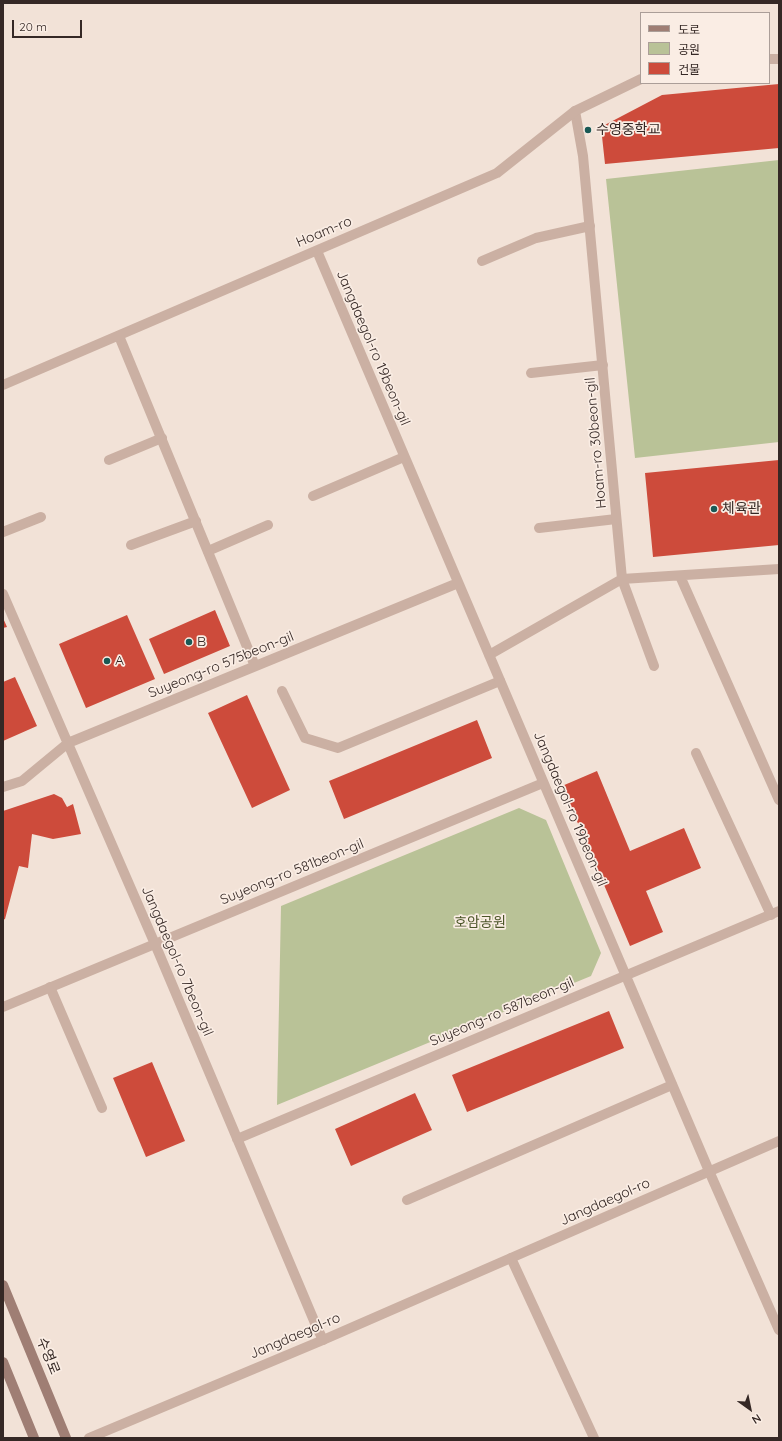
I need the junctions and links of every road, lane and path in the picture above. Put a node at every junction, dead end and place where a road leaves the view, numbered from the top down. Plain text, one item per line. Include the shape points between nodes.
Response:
1 (640, 79) edge
2 (575, 111) junction
3 (590, 226) junction
4 (317, 251) junction
5 (482, 261) dead end
6 (119, 336) junction
7 (602, 365) junction
8 (532, 373) dead end
9 (3, 386) edge
10 (162, 438) junction
11 (404, 457) junction
12 (109, 460) dead end
13 (313, 496) dead end
14 (41, 517) dead end
15 (616, 519) junction
16 (196, 521) junction
17 (268, 525) dead end
18 (539, 528) dead end
19 (3, 532) edge
20 (131, 545) dead end
21 (208, 550) junction
22 (779, 569) edge
23 (680, 576) junction
24 (622, 579) junction
25 (458, 583) junction
26 (3, 594) edge
27 (489, 655) junction
28 (255, 666) junction
29 (654, 666) dead end
30 (500, 681) junction
31 (282, 691) dead end
32 (68, 743) junction
33 (696, 753) dead end
34 (543, 783) junction
35 (3, 787) edge
36 (779, 800) edge
37 (775, 913) edge
38 (155, 944) junction
39 (626, 976) junction
40 (50, 987) junction
41 (3, 1007) edge
42 (672, 1085) junction
43 (102, 1108) dead end
44 (237, 1139) junction
45 (779, 1141) edge
46 (709, 1171) junction
47 (407, 1200) dead end
48 (511, 1258) junction
49 (3, 1285) edge
50 (779, 1330) edge
51 (323, 1340) junction
52 (3, 1362) edge
53 (34, 1438) edge
54 (66, 1438) edge
55 (89, 1438) edge
56 (594, 1438) edge

1 - 2 street, Hoam-ro
2 - 3 street, Hoam-ro 30beon-gil via 583,156
2 - 4 street, Hoam-ro via 497,173
3 - 5 street via 536,238
3 - 7 street, Hoam-ro 30beon-gil
4 - 6 street, Hoam-ro
4 - 11 street, Jangdaegol-ro 19beon-gil
6 - 9 street, Hoam-ro
6 - 10 street
7 - 8 street, Hoam-ro 30beon-gil
7 - 15 street, Hoam-ro 30beon-gil
10 - 12 street
10 - 16 street
11 - 13 street
11 - 25 street, Jangdaegol-ro 19beon-gil
14 - 19 street
15 - 18 street, Hoam-ro 30beon-gil
15 - 24 street, Hoam-ro 30beon-gil
16 - 20 street
16 - 21 street
17 - 21 street
21 - 28 street
22 - 23 street
23 - 24 street
23 - 36 street
24 - 27 street
24 - 29 street, Hoam-ro 30beon-gil
25 - 27 street, Jangdaegol-ro 19beon-gil
25 - 28 street, Suyeong-ro 575beon-gil
26 - 32 street, Jangdaegol-ro 7beon-gil
27 - 30 street, Jangdaegol-ro 19beon-gil
28 - 32 street, Suyeong-ro 575beon-gil
30 - 31 street via 338,748 305,738
30 - 34 street, Jangdaegol-ro 19beon-gil
32 - 35 street, Suyeong-ro 575beon-gil via 22,781
32 - 38 street, Jangdaegol-ro 7beon-gil
33 - 37 street
34 - 38 street, Suyeong-ro 581beon-gil
34 - 39 street, Jangdaegol-ro 19beon-gil
37 - 39 street, Suyeong-ro 587beon-gil
38 - 40 street, Suyeong-ro 581beon-gil
38 - 44 street, Jangdaegol-ro 7beon-gil
39 - 42 street, Jangdaegol-ro 19beon-gil
39 - 44 street, Suyeong-ro 587beon-gil
40 - 41 street, Suyeong-ro 581beon-gil
40 - 43 street
42 - 46 street, Jangdaegol-ro 19beon-gil
42 - 47 street
44 - 51 street, Jangdaegol-ro 7beon-gil
45 - 46 street, Jangdaegol-ro
46 - 48 street, Jangdaegol-ro
46 - 50 street
48 - 51 street, Jangdaegol-ro
48 - 56 street
49 - 54 main road, 수영로
51 - 55 street, Jangdaegol-ro
52 - 53 main road

